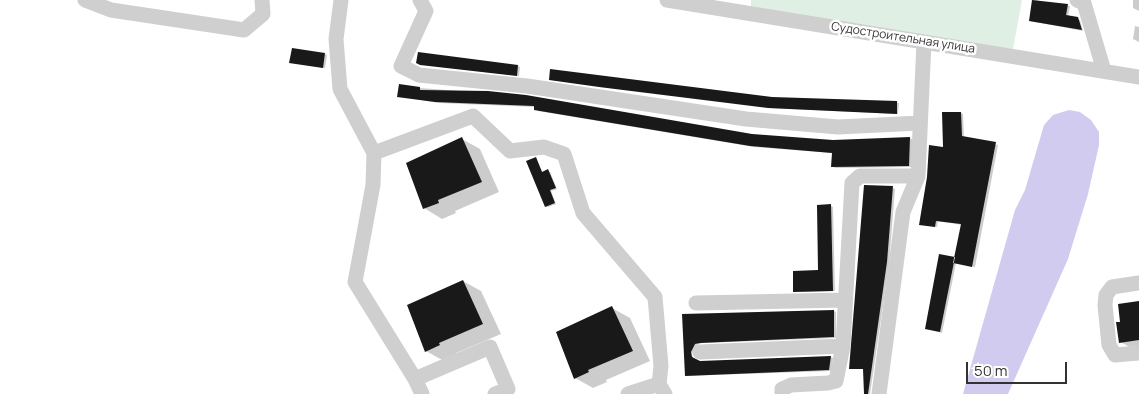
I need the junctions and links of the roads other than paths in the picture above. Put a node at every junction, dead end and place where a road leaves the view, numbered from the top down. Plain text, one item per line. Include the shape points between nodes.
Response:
1 (85, 0) edge
2 (262, 0) edge
3 (341, 0) edge
4 (420, 0) edge
5 (667, 0) edge
6 (1077, 0) edge
7 (745, 6) edge
8 (924, 42) junction
9 (1104, 71) junction
10 (1139, 77) edge
11 (920, 123) junction
12 (374, 153) junction
13 (918, 176) junction
14 (1139, 283) edge
15 (845, 300) junction
16 (696, 303) dead end
17 (843, 346) junction
18 (700, 352) dead end
19 (1139, 353) edge
20 (415, 379) junction
21 (662, 389) edge
22 (422, 394) edge
23 (495, 394) edge
24 (628, 394) edge
25 (782, 394) edge
26 (879, 394) edge

1 - 2 street via 111,10 244,30 263,14
3 - 12 street via 336,39 340,89
4 - 11 street via 426,11 401,66 419,75 527,86 746,119 838,127
5 - 7 street, Судостроительная улица
6 - 9 street via 1084,3
7 - 8 street, Судостроительная улица
8 - 9 street, Судостроительная улица
8 - 11 street
9 - 10 street, Судостроительная улица
11 - 13 street
12 - 20 street via 373,185 354,282
12 - 21 street via 473,116 510,151 544,147 564,154 584,213 655,297
13 - 15 street via 860,176 852,183
13 - 26 street via 903,212
14 - 19 street via 1112,287 1106,295 1105,305 1109,344 1116,355
15 - 16 street
15 - 17 street
17 - 18 street
17 - 25 street via 836,381 791,385 782,389
20 - 22 street
20 - 23 street via 490,347 508,389
21 - 24 street

